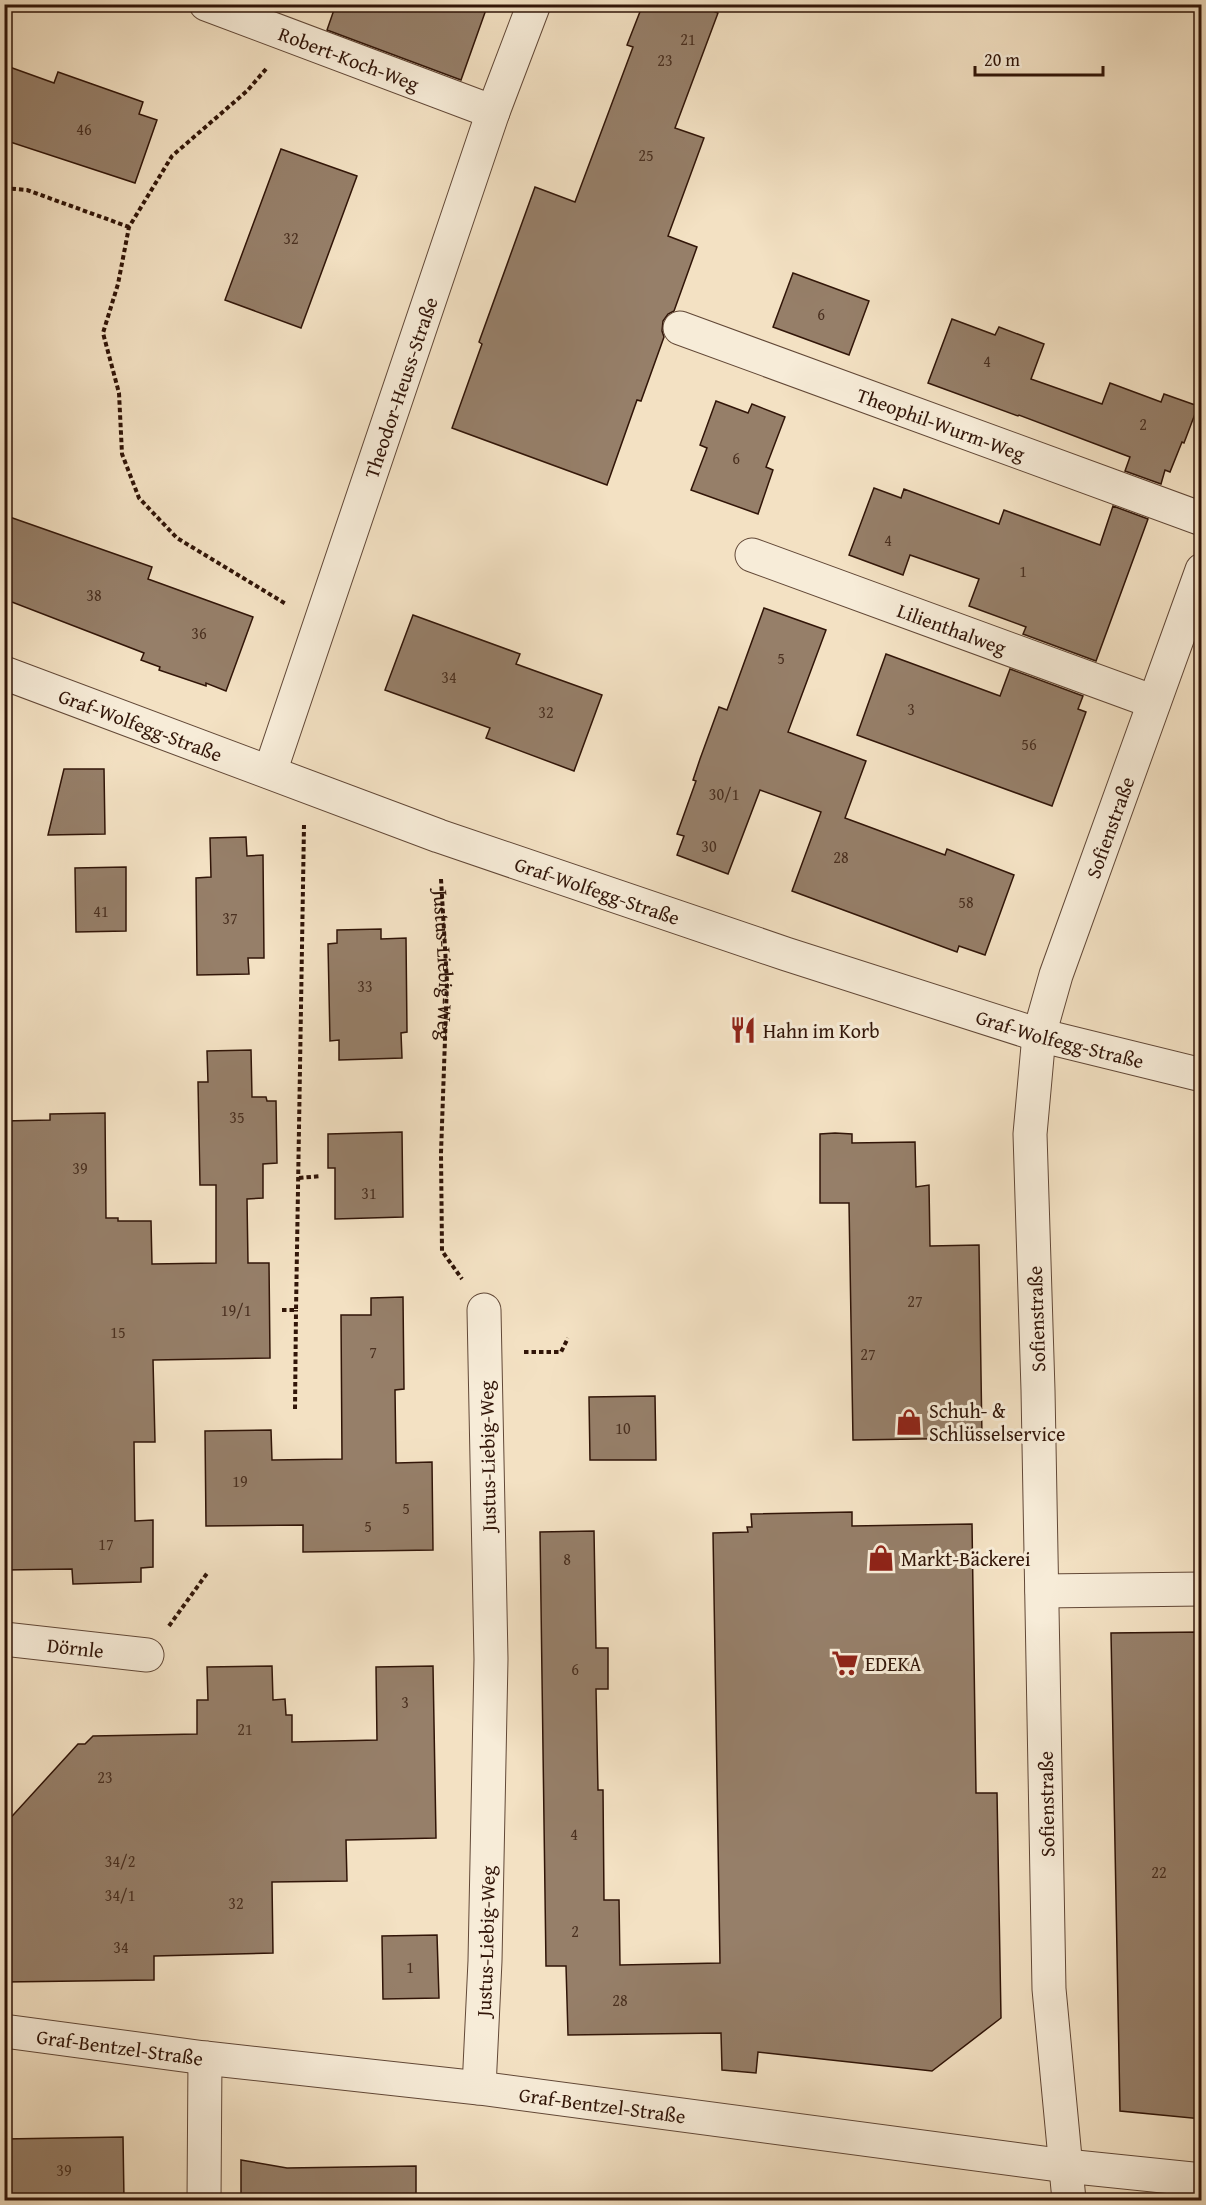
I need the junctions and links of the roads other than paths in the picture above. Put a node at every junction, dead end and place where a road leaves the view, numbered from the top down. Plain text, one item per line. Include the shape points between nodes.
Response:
1 (206, 4) edge
2 (534, 4) edge
3 (494, 112) junction
4 (680, 328) dead end
5 (1202, 519) edge
6 (752, 555) dead end
7 (1202, 570) edge
8 (4, 673) edge
9 (1154, 702) junction
10 (270, 772) junction
11 (1039, 1035) junction
12 (1202, 1075) edge
13 (484, 1310) road end
14 (1202, 1589) edge
15 (1042, 1591) junction
16 (4, 1639) edge
17 (147, 1655) road end
18 (4, 2031) edge
19 (205, 2058) junction
20 (479, 2088) junction
21 (1066, 2166) junction
22 (1202, 2180) edge
23 (204, 2200) edge
24 (1069, 2200) edge

1 - 3 street, Robert-Koch-Weg
2 - 3 street, Theodor-Heuss-Straße
3 - 10 street, Theodor-Heuss-Straße
4 - 5 street, Theophil-Wurm-Weg
6 - 9 street, Lilienthalweg
7 - 9 street, Sofienstraße
8 - 10 street, Graf-Wolfegg-Straße
9 - 11 street, Sofienstraße via 1056,975
10 - 11 street, Graf-Wolfegg-Straße via 439,836
11 - 12 street, Graf-Wolfegg-Straße
11 - 15 street, Sofienstraße via 1030,1134
13 - 20 street, Justus-Liebig-Weg via 491,1659
14 - 15 street
15 - 21 street, Sofienstraße via 1049,1989
16 - 17 street, Dörnle
18 - 19 street, Graf-Bentzel-Straße
19 - 20 street, Graf-Bentzel-Straße
19 - 23 street
20 - 21 street, Graf-Bentzel-Straße
21 - 22 street, Graf-Bentzel-Straße
21 - 24 street, Sofienstraße

